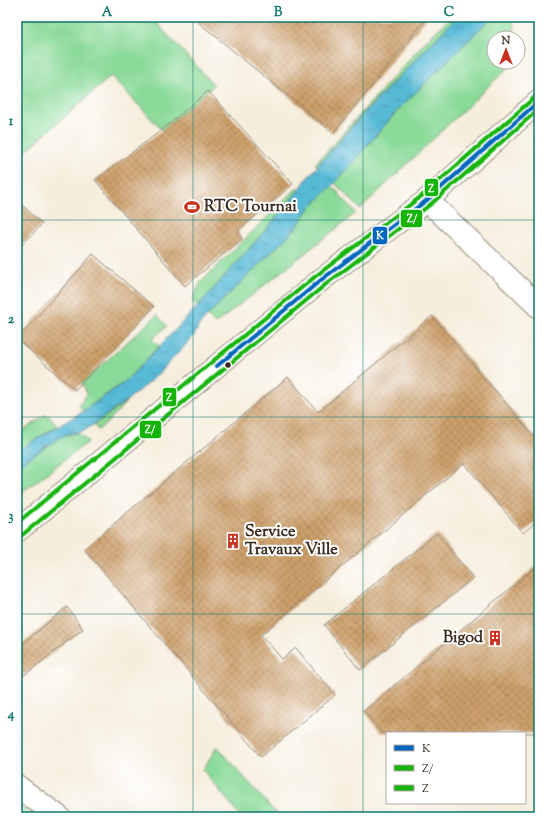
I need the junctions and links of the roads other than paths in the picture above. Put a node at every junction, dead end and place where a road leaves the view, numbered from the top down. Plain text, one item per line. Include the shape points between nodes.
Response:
1 (539, 101) edge
2 (427, 200) junction
3 (539, 307) edge
4 (17, 531) edge
5 (17, 786) edge
6 (59, 817) edge

1 - 2 street
2 - 3 street
2 - 4 street via 321,280
5 - 6 street

